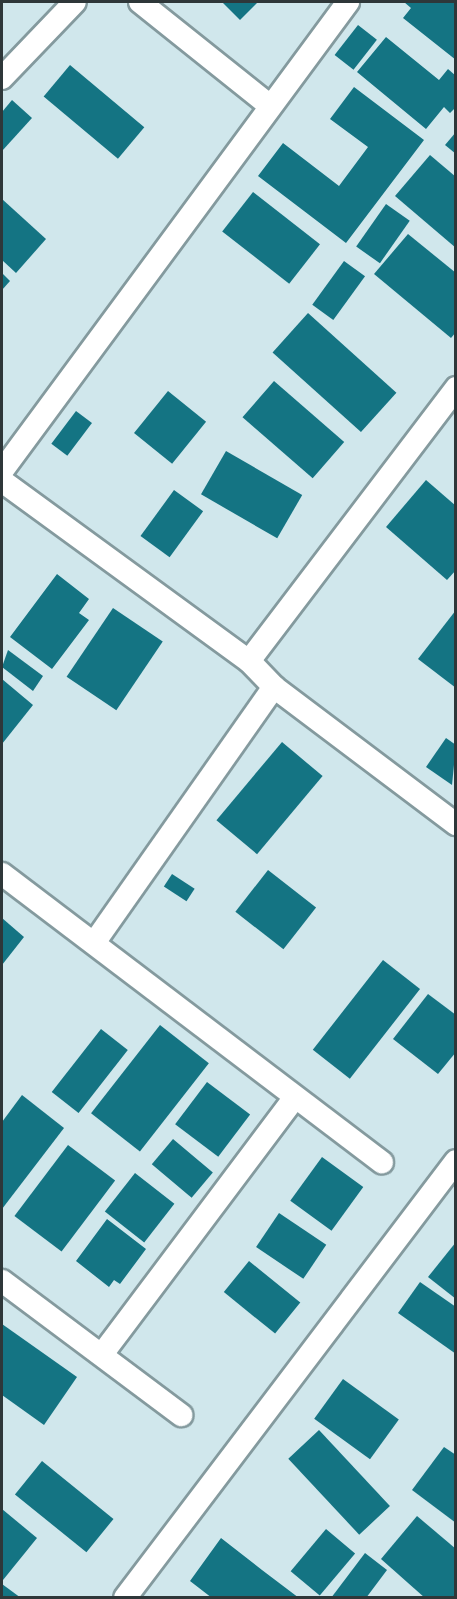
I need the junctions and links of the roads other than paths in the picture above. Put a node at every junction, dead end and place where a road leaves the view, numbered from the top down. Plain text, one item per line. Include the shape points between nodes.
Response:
1 (75, 2) edge
2 (140, 2) edge
3 (348, 2) edge
4 (2, 78) edge
5 (268, 104) junction
6 (456, 388) edge
7 (2, 471) edge
8 (2, 481) edge
9 (249, 661) junction
10 (274, 687) junction
11 (456, 824) edge
12 (2, 874) edge
13 (94, 943) junction
14 (294, 1099) junction
15 (456, 1161) edge
16 (382, 1162) dead end
17 (2, 1281) edge
18 (103, 1353) junction
19 (180, 1415) dead end
20 (125, 1598) edge

1 - 4 street
2 - 5 street
3 - 5 street
5 - 7 street
6 - 9 street
8 - 9 street
9 - 10 street
10 - 11 street
10 - 13 street
12 - 13 street
13 - 14 street
14 - 16 street
14 - 18 street
15 - 20 street
17 - 18 street
18 - 19 street

